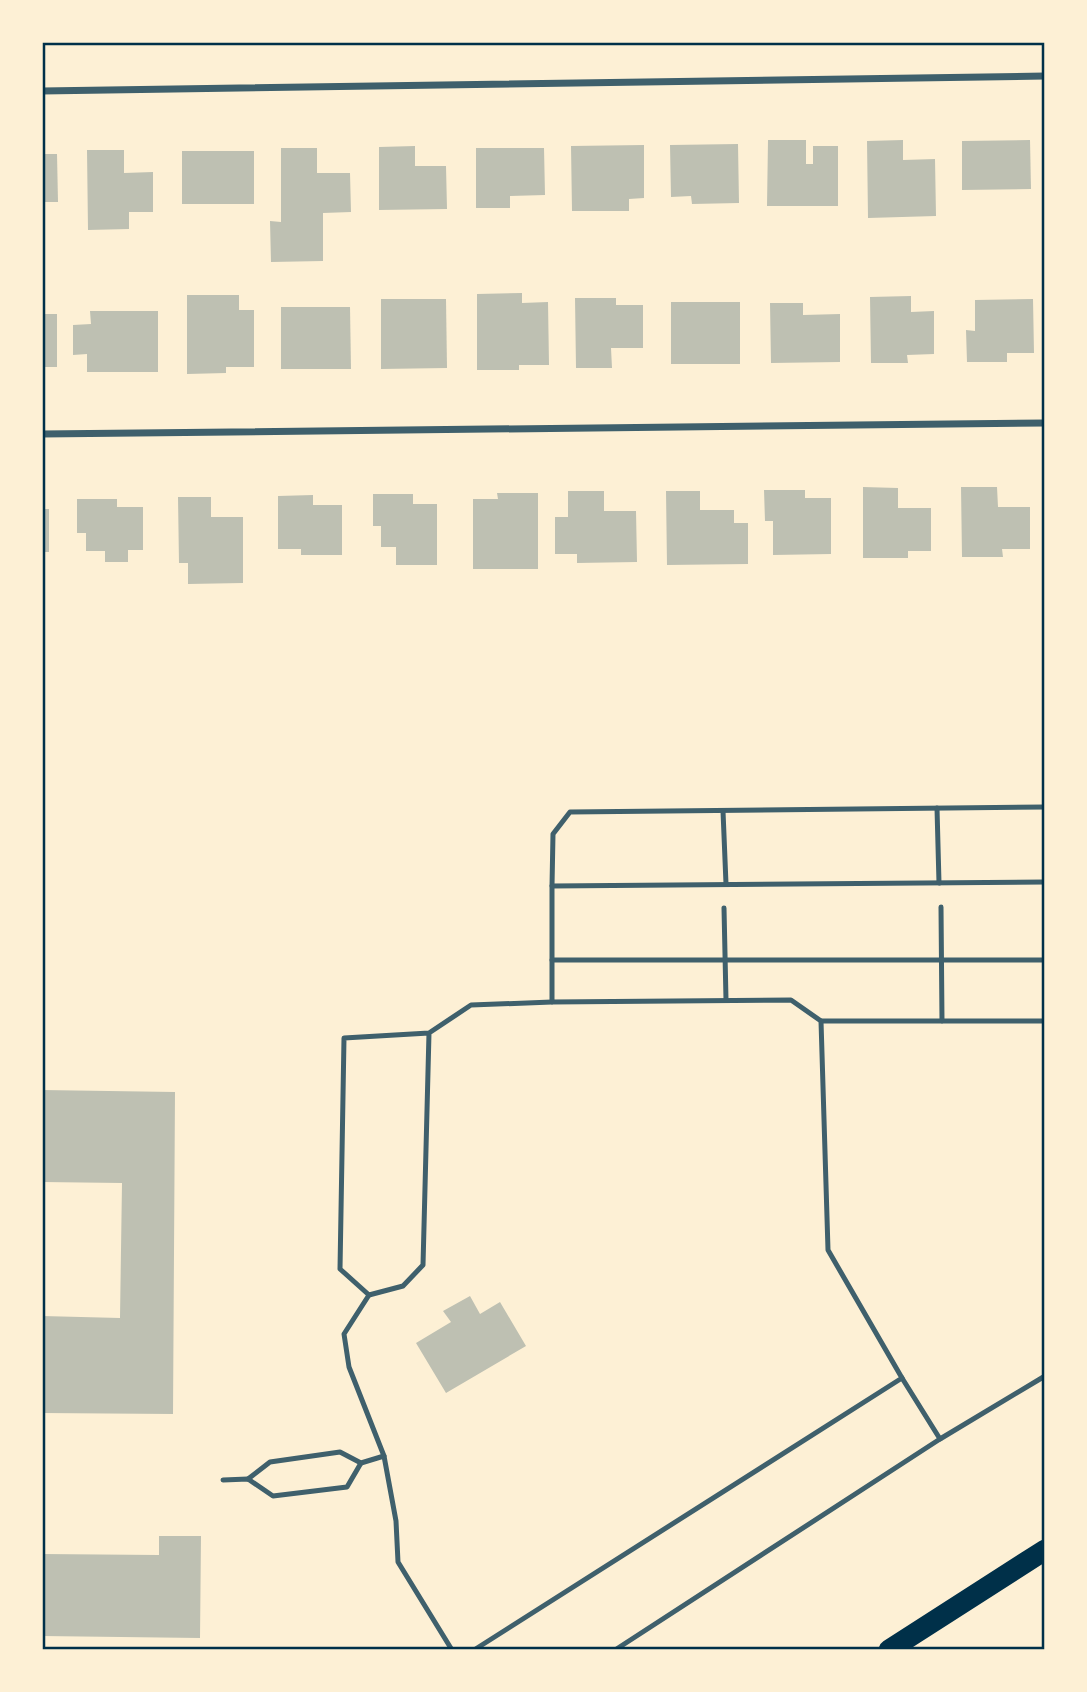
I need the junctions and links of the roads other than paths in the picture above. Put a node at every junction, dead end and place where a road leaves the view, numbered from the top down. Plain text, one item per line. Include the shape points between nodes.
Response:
1 (1045, 76) edge
2 (42, 91) edge
3 (1045, 423) edge
4 (42, 434) edge
5 (1045, 807) edge
6 (937, 808) junction
7 (723, 811) junction
8 (1045, 882) edge
9 (939, 883) junction
10 (726, 884) junction
11 (552, 886) junction
12 (941, 907) dead end
13 (724, 908) dead end
14 (552, 960) junction
15 (725, 960) junction
16 (941, 960) junction
17 (1045, 960) edge
18 (726, 1000) junction
19 (552, 1002) junction
20 (821, 1021) junction
21 (942, 1021) junction
22 (1045, 1021) edge
23 (429, 1033) junction
24 (369, 1295) junction
25 (1045, 1376) edge
26 (902, 1378) junction
27 (940, 1439) junction
28 (384, 1457) junction
29 (361, 1463) junction
30 (223, 1479) dead end
31 (248, 1479) junction
32 (1045, 1550) edge
33 (453, 1650) edge
34 (474, 1650) edge
35 (615, 1650) edge
36 (889, 1650) edge

1 - 2 street
3 - 4 street
5 - 6 lane
6 - 7 lane
6 - 9 lane
7 - 10 lane
7 - 11 lane via 570,812 553,834
8 - 9 lane
9 - 10 lane
10 - 11 lane
11 - 14 lane
12 - 16 lane
13 - 15 lane
14 - 15 lane
14 - 19 lane
15 - 16 lane
15 - 18 lane
16 - 17 lane
16 - 21 lane
18 - 19 lane
18 - 20 lane via 791,1000
19 - 23 lane via 471,1006
20 - 21 lane
20 - 26 lane via 828,1250
21 - 22 lane
23 - 24 lane via 423,1265 403,1286
23 - 24 lane via 344,1038 340,1269
24 - 28 lane via 344,1334 349,1367
25 - 27 lane
26 - 27 lane
26 - 34 lane
27 - 35 lane
28 - 29 lane
28 - 33 lane via 398,1562
29 - 31 lane via 340,1452 270,1462
29 - 31 lane via 347,1487 272,1496
30 - 31 lane
32 - 36 highway

